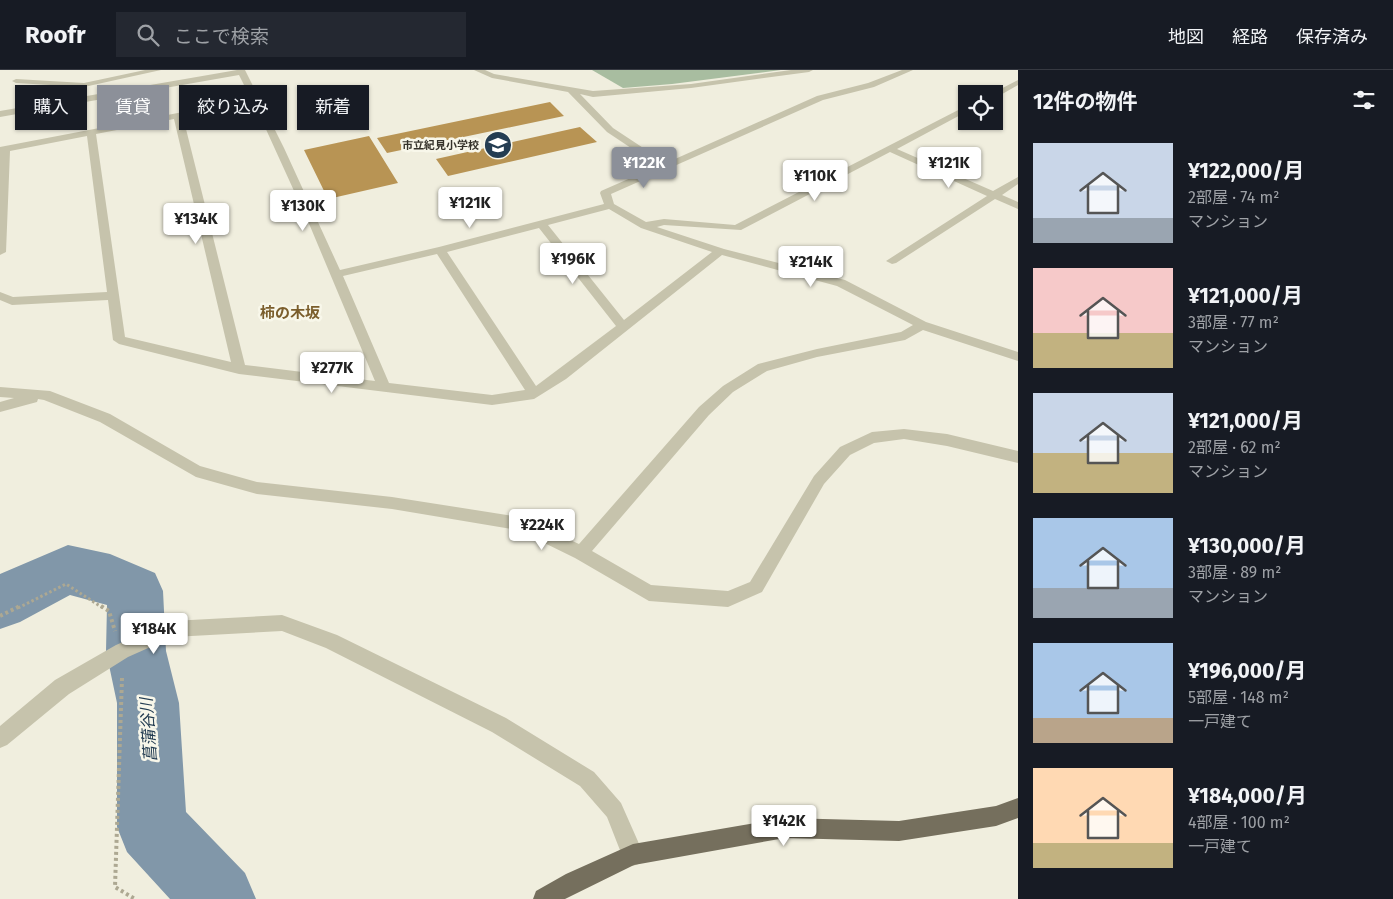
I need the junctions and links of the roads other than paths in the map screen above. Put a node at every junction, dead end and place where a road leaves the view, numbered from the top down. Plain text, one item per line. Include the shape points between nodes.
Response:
1 (158, 70) edge
2 (478, 70) edge
3 (808, 70) edge
4 (909, 70) edge
5 (241, 71) edge
6 (16, 80) dead end
7 (1017, 83) edge
8 (249, 85) edge
9 (571, 90) junction
10 (1003, 90) edge
11 (958, 113) edge
12 (0, 114) edge
13 (178, 115) joint
14 (271, 130) edge
15 (91, 132) junction
16 (890, 149) junction
17 (2, 150) edge
18 (664, 166) junction
19 (1018, 180) edge
20 (994, 196) junction
21 (610, 206) junction
22 (1018, 206) edge
23 (542, 225) junction
24 (645, 226) junction
25 (440, 250) junction
26 (720, 251) junction
27 (0, 252) edge
28 (892, 261) dead end
29 (337, 274) junction
30 (0, 296) edge
31 (112, 296) junction
32 (922, 325) junction
33 (624, 328) junction
34 (1018, 357) edge
35 (240, 369) junction
36 (384, 386) junction
37 (0, 392) edge
38 (534, 394) junction
39 (45, 395) junction
40 (0, 407) edge
41 (1018, 457) edge
42 (581, 553) junction
43 (0, 738) edge
44 (1018, 808) edge
45 (633, 855) junction
46 (544, 899) edge

1 - 6 street via 84,85
2 - 9 street via 492,76
3 - 9 street via 691,86 593,94
4 - 18 street via 871,85 820,98
5 - 8 street
5 - 12 street
7 - 10 street
9 - 18 street via 610,130
11 - 16 street
13 - 15 street
13 - 35 street
14 - 29 street
15 - 17 street
15 - 31 street
16 - 20 street
16 - 24 street via 737,228 664,222
17 - 27 street
18 - 21 street via 605,193
19 - 20 street
20 - 22 street
20 - 28 street
21 - 23 street
21 - 24 street
23 - 25 street
23 - 33 street
24 - 26 street
25 - 29 street
25 - 38 street
26 - 32 street via 841,282
26 - 33 street
29 - 36 street
30 - 31 street via 12,301
31 - 35 street via 119,340
32 - 34 street
32 - 42 street via 905,336 763,367 728,389 704,411
33 - 38 street
35 - 36 street
36 - 38 street via 492,400
37 - 39 street
39 - 40 street
39 - 42 street via 105,418 196,471 257,488 392,503 520,524
41 - 42 street via 904,434 872,438 844,451 819,480 756,587 728,599 649,593
43 - 45 street via 62,687 122,651 172,629 282,623 331,642 499,725 587,779 614,810
44 - 45 main road via 996,816 899,831 785,828
45 - 46 main road

